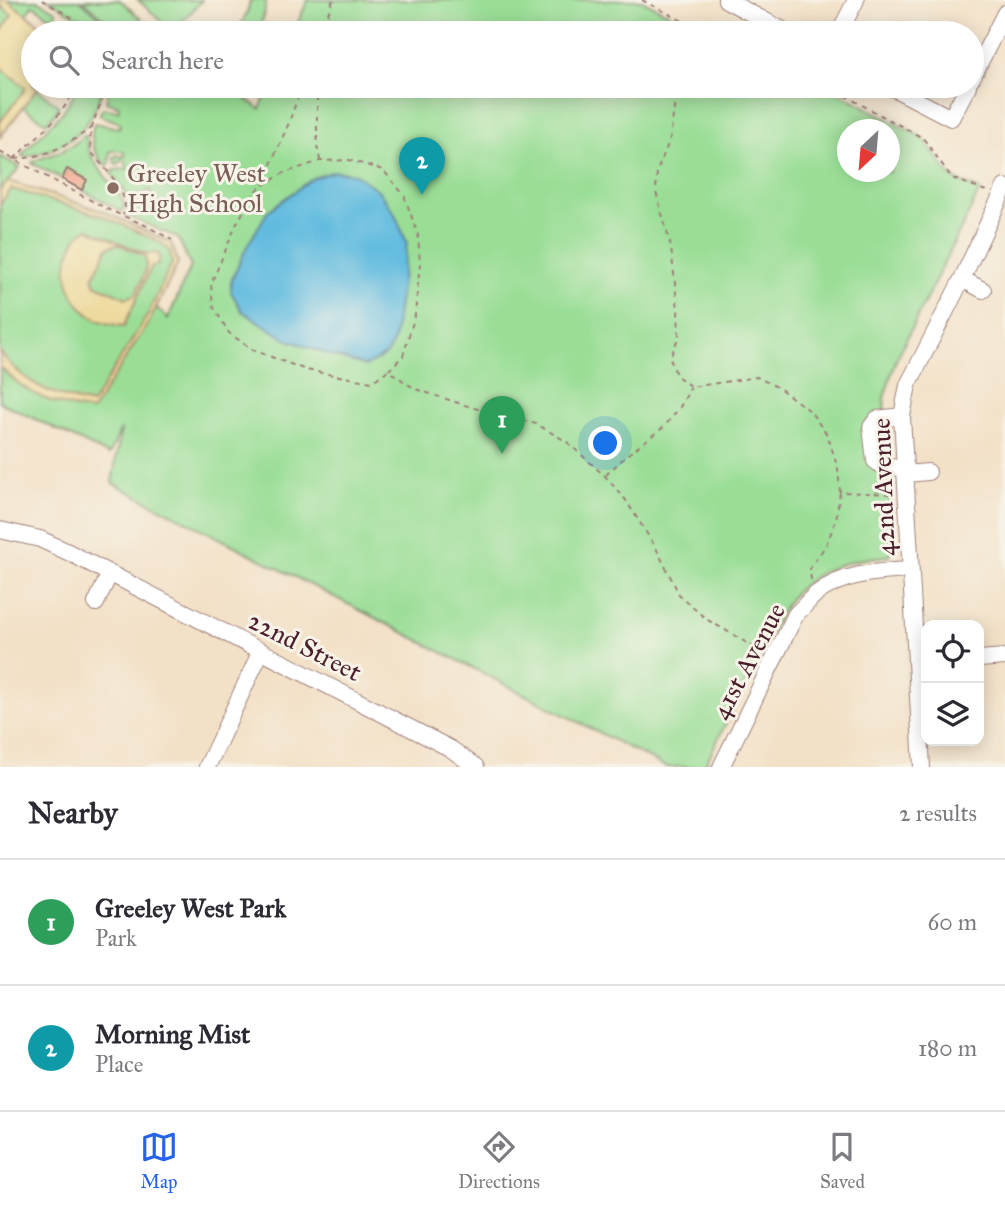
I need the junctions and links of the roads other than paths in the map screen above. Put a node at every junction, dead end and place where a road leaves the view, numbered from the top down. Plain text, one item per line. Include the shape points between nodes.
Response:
1 (726, 0) edge
2 (856, 0) edge
3 (1005, 13) edge
4 (765, 21) edge
5 (845, 21) edge
6 (984, 54) edge
7 (912, 98) edge
8 (962, 98) edge
9 (1003, 191) edge
10 (962, 279) junction
11 (983, 290) dead end
12 (902, 416) junction
13 (906, 471) junction
14 (928, 472) dead end
15 (0, 530) edge
16 (910, 570) junction
17 (109, 575) junction
18 (96, 603) dead end
19 (261, 651) junction
20 (921, 654) edge
21 (1005, 657) edge
22 (984, 659) edge
23 (922, 683) edge
24 (208, 767) edge
25 (475, 767) edge
26 (721, 767) edge
27 (922, 767) edge

1 - 4 street
2 - 5 street
3 - 6 street
7 - 8 street via 951,118
9 - 10 street, 42nd Avenue
10 - 11 street
10 - 12 street, 42nd Avenue via 908,385
12 - 13 street, 42nd Avenue
12 - 13 street via 877,419 871,427 875,461 885,468
13 - 14 street
13 - 16 street, 42nd Avenue
15 - 17 street, 22nd Street via 40,540
16 - 20 street, 42nd Avenue
16 - 26 street, 41st Avenue via 845,578 816,594 796,614
17 - 18 street
17 - 19 street, 22nd Street
19 - 24 street
19 - 25 street, 22nd Street via 452,749
21 - 22 street
23 - 27 street, 42nd Avenue

